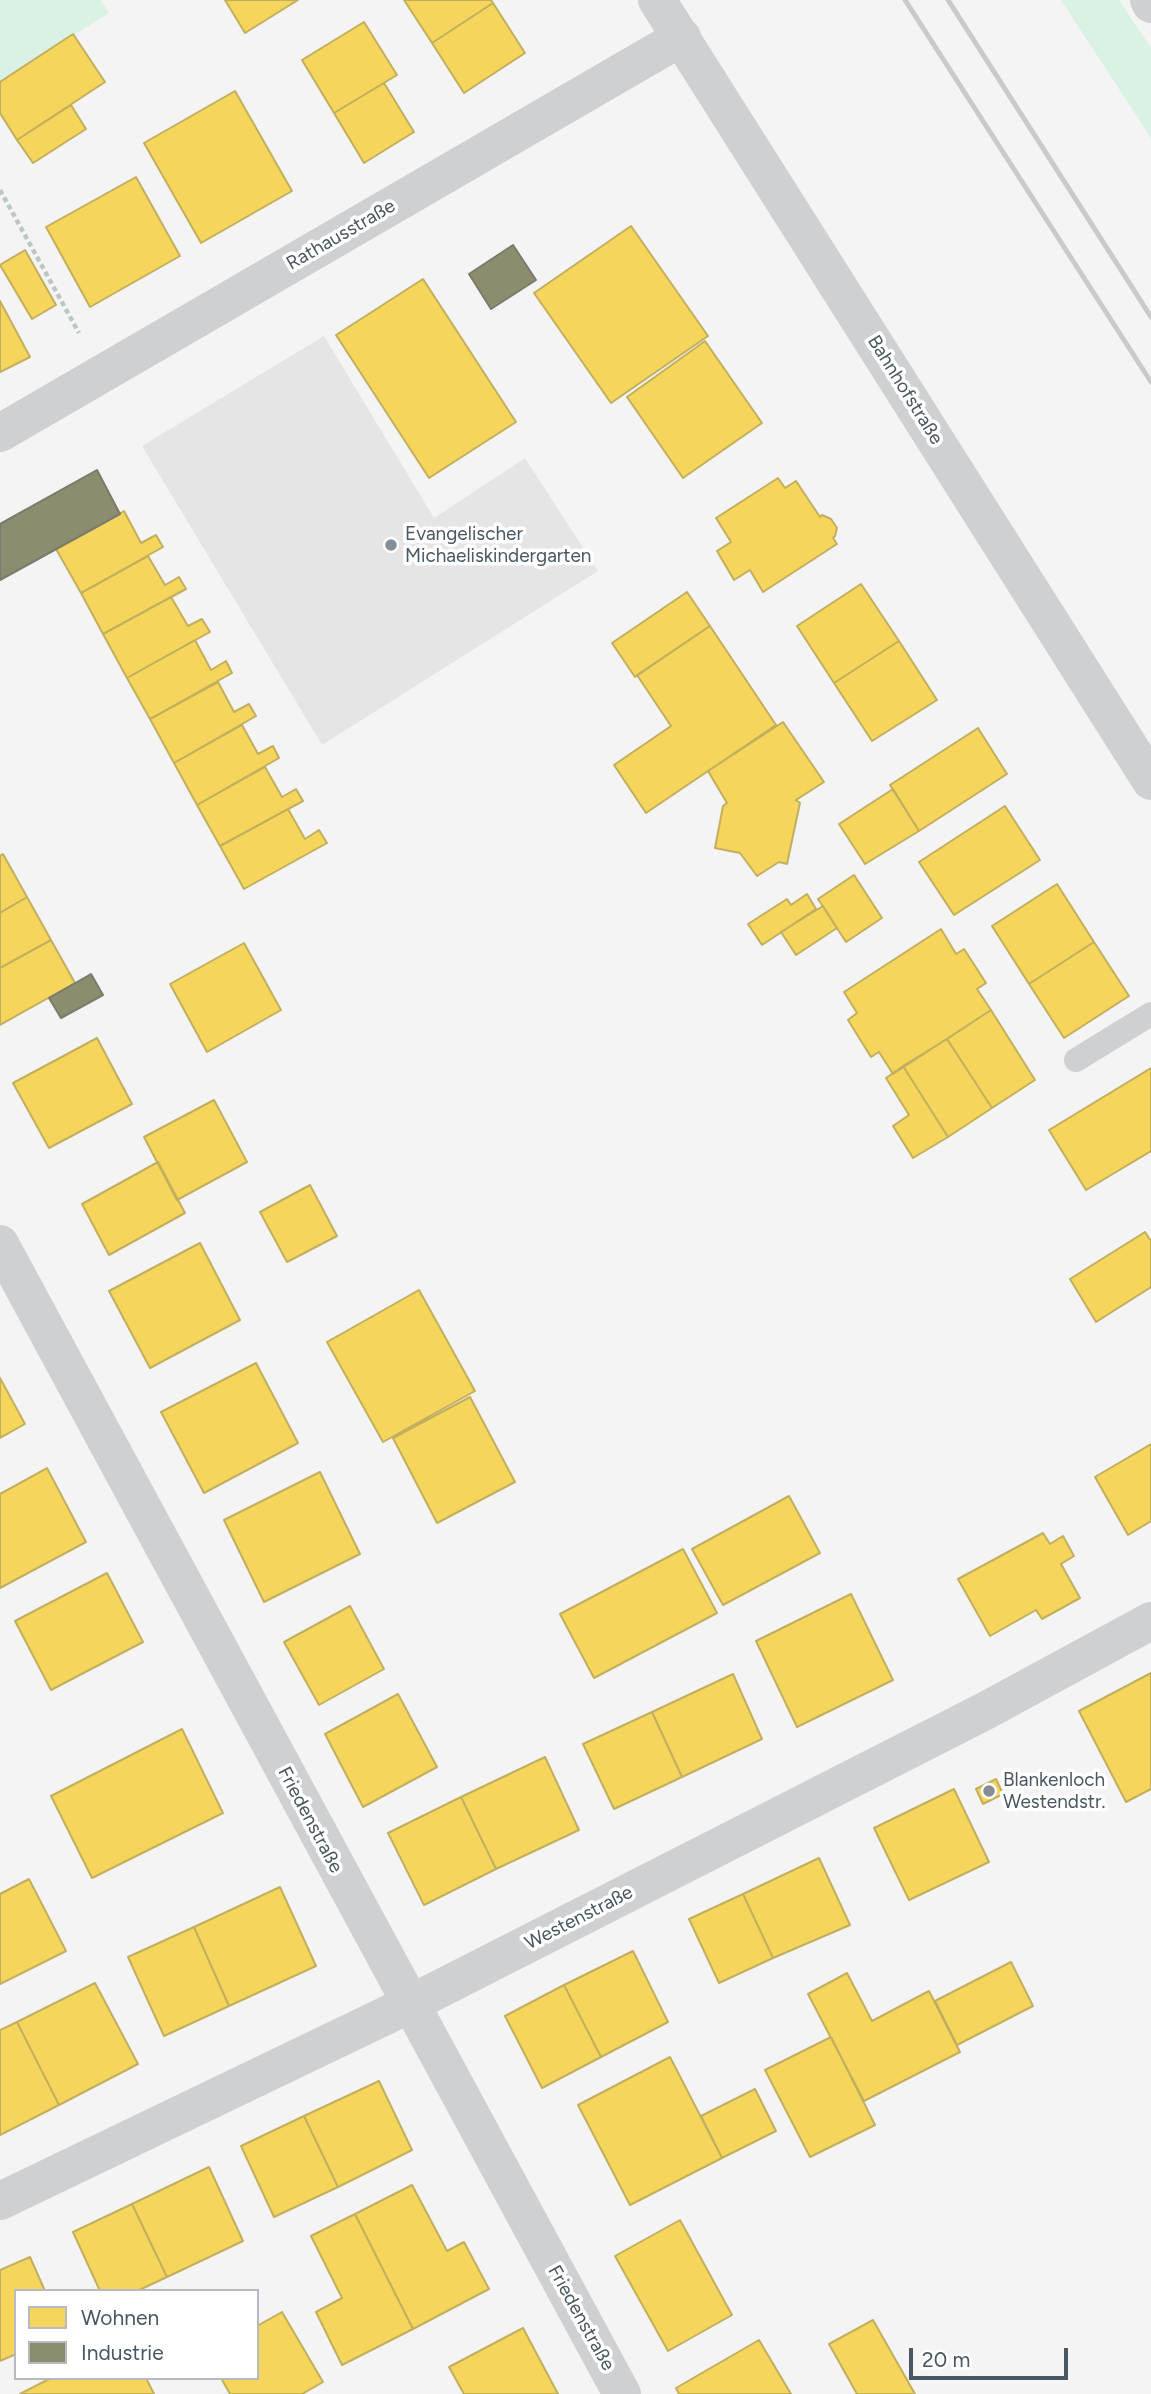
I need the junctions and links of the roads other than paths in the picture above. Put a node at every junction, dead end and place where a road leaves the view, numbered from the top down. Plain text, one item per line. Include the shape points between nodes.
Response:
1 (657, 0) edge
2 (682, 37) junction
3 (0, 433) edge
4 (1151, 781) edge
5 (1151, 1014) edge
6 (1076, 1060) dead end
7 (0, 1244) edge
8 (1151, 1621) edge
9 (410, 2004) junction
10 (0, 2201) edge
11 (622, 2394) edge

1 - 2 street, Bahnhofstraße
2 - 3 street, Rathausstraße
2 - 4 street, Bahnhofstraße
5 - 6 lane
7 - 9 street, Friedenstraße
8 - 9 street, Westenstraße via 985,1711
9 - 10 street, Westenstraße
9 - 11 street, Friedenstraße

